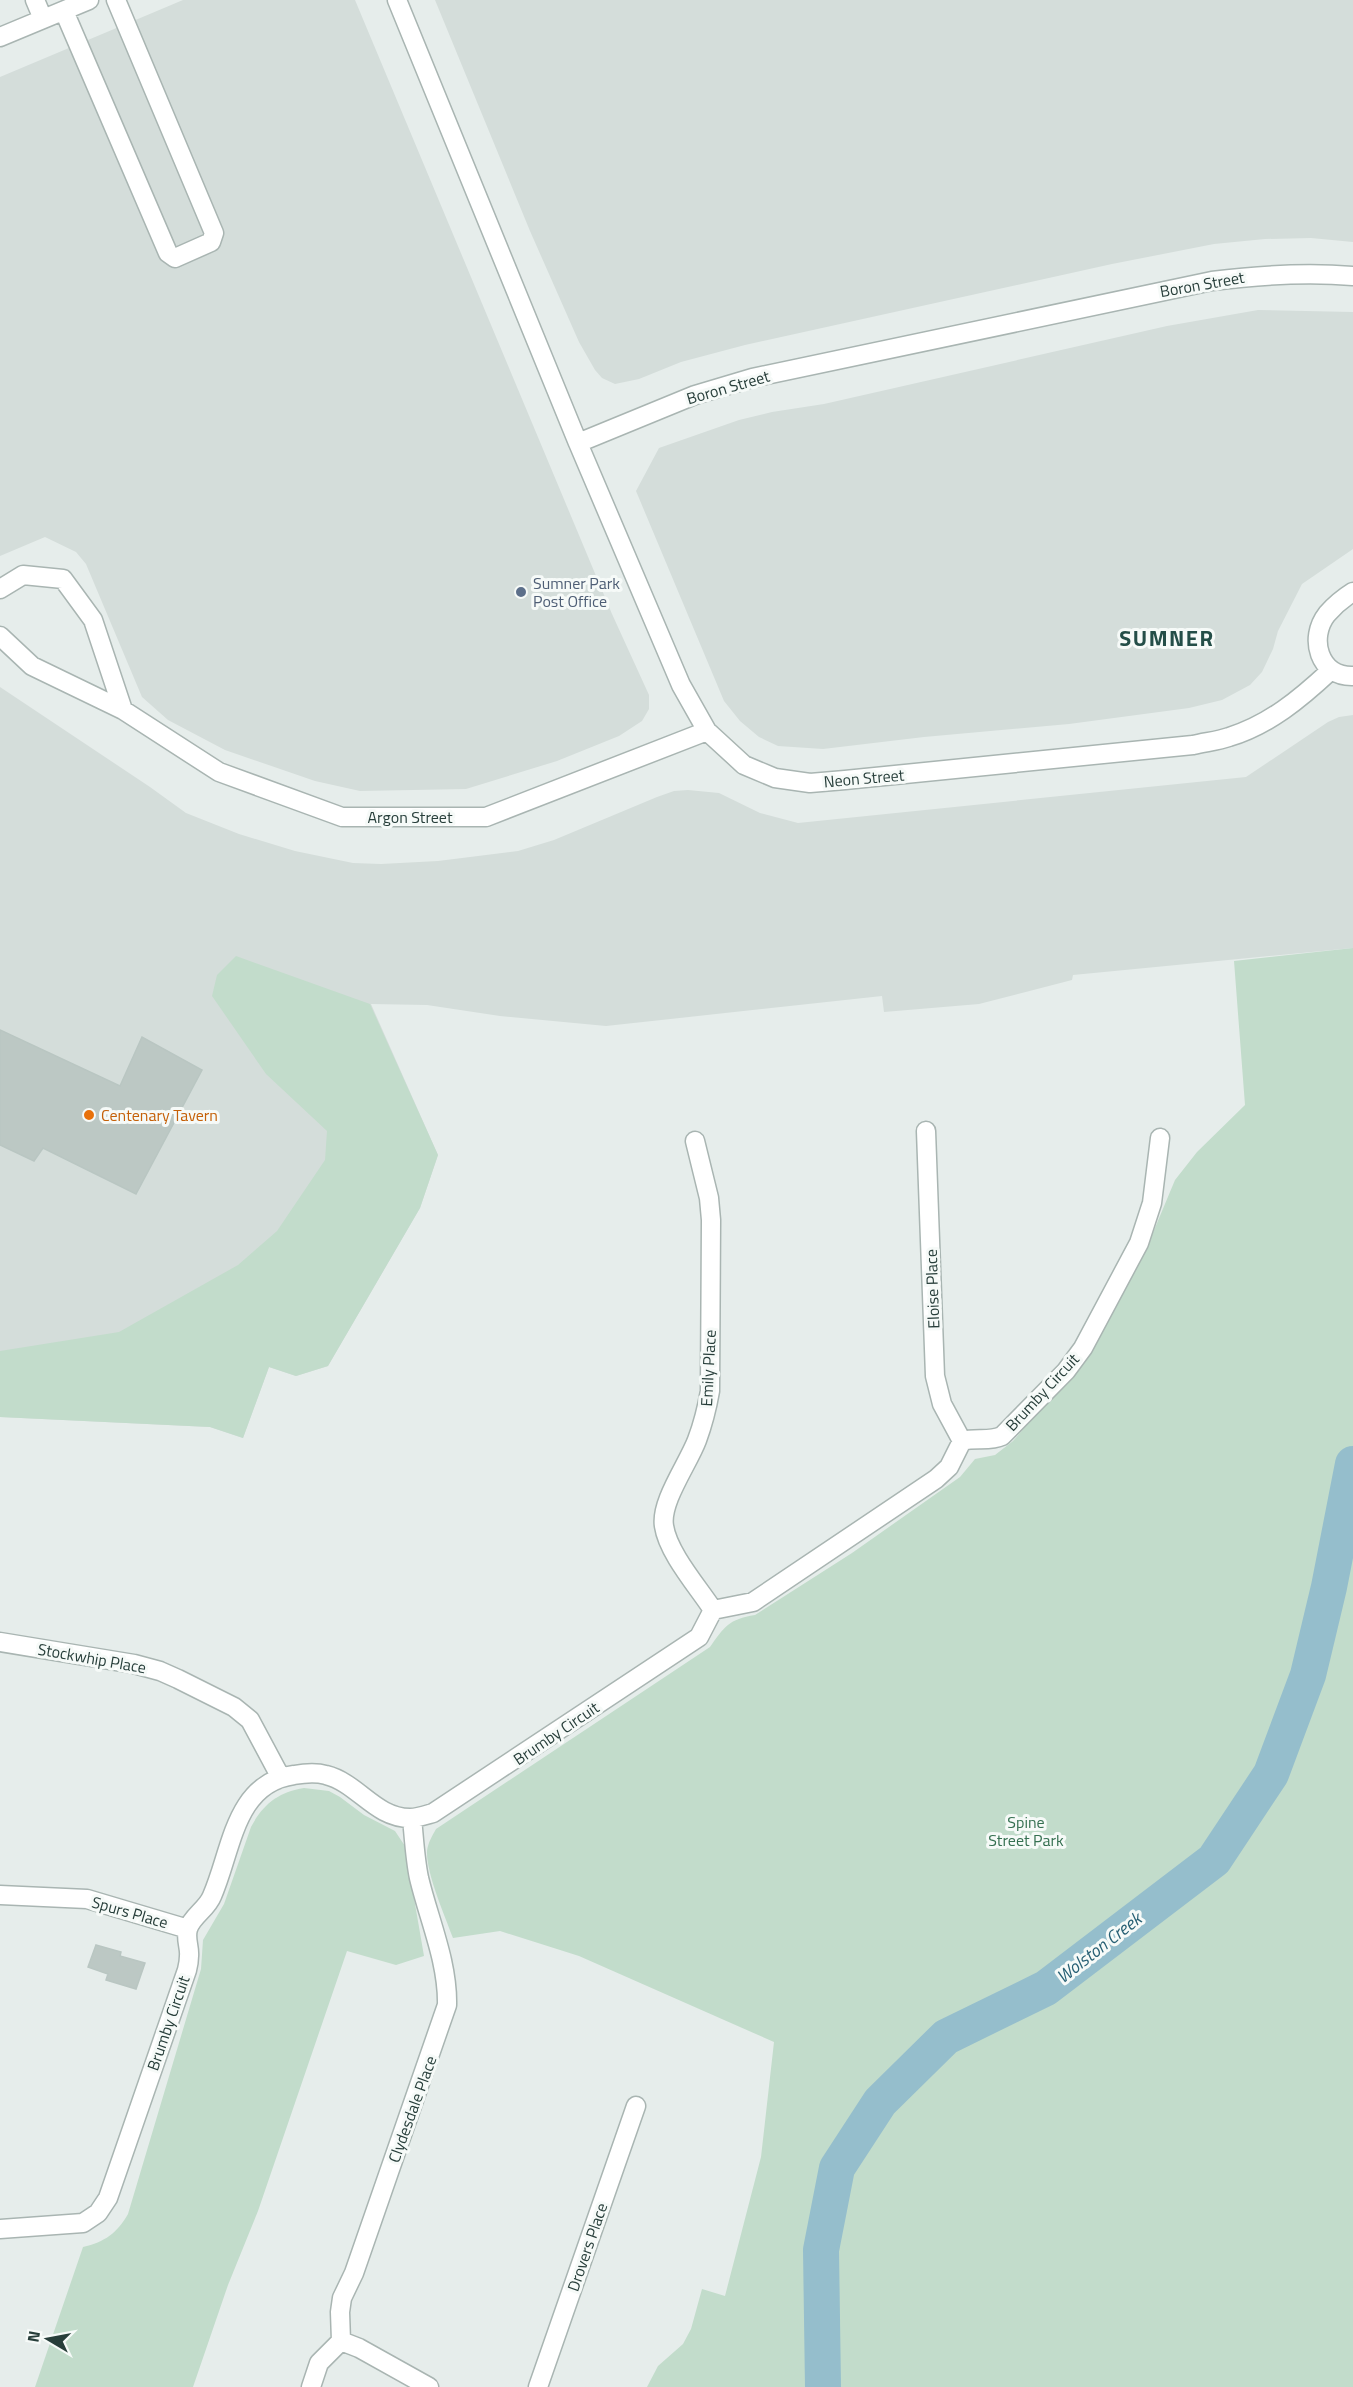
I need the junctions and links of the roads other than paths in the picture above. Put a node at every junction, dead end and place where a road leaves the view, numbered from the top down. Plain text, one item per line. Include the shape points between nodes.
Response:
1 (35, 0) edge
2 (89, 0) edge
3 (116, 0) edge
4 (398, 0) edge
5 (64, 10) junction
6 (43, 19) junction
7 (0, 37) edge
8 (1353, 276) edge
9 (578, 443) junction
10 (0, 589) edge
11 (1353, 592) edge
12 (0, 636) edge
13 (1330, 671) junction
14 (1353, 676) edge
15 (123, 710) junction
16 (707, 731) junction
17 (926, 1131) dead end
18 (1160, 1138) dead end
19 (695, 1141) dead end
20 (962, 1441) junction
21 (713, 1610) junction
22 (0, 1642) edge
23 (281, 1778) junction
24 (411, 1818) junction
25 (0, 1895) edge
26 (188, 1929) junction
27 (636, 2106) dead end
28 (0, 2229) edge
29 (341, 2341) junction
30 (311, 2387) edge
31 (429, 2387) edge
32 (538, 2387) edge

1 - 6 street
2 - 5 street
3 - 5 street via 214,233 211,242 174,258 168,253
4 - 9 street
5 - 6 street
6 - 7 street
8 - 9 street, Boron Street via 1264,274 1212,281 752,378 695,394
9 - 16 street, Neon Street via 681,685
10 - 15 street via 23,575 63,579 93,620
11 - 13 street via 1327,614 1317,635 1320,657
12 - 15 street, Argon Street via 32,666
13 - 14 street
13 - 16 street, Neon Street via 1269,720 1230,737 1193,745 845,780 810,783 775,778 744,765
15 - 16 street, Argon Street via 219,772 342,817 486,817
17 - 20 street, Eloise Place via 935,1376 942,1404
18 - 20 street, Brumby Circuit via 1146,1226 1083,1348 1066,1371 1002,1436 991,1441
19 - 21 street, Emily Place via 711,1220 710,1391 696,1442 666,1508 664,1526 672,1548
20 - 21 street via 949,1467 936,1479 753,1602
21 - 24 street, Brumby Circuit via 699,1637 449,1804
22 - 23 street, Stockwhip Place via 134,1664 178,1679 234,1707 250,1720
23 - 24 street via 306,1773 326,1775 344,1782 389,1815
23 - 26 street via 248,1802 212,1896
24 - 29 street, Clydesdale Place via 419,1877 442,1961 447,2005 342,2298
25 - 26 street, Spurs Place via 87,1899
26 - 28 street, Brumby Circuit via 187,1970 108,2198 98,2213 83,2223
27 - 32 street, Drovers Place
29 - 30 street via 320,2363
29 - 31 street

